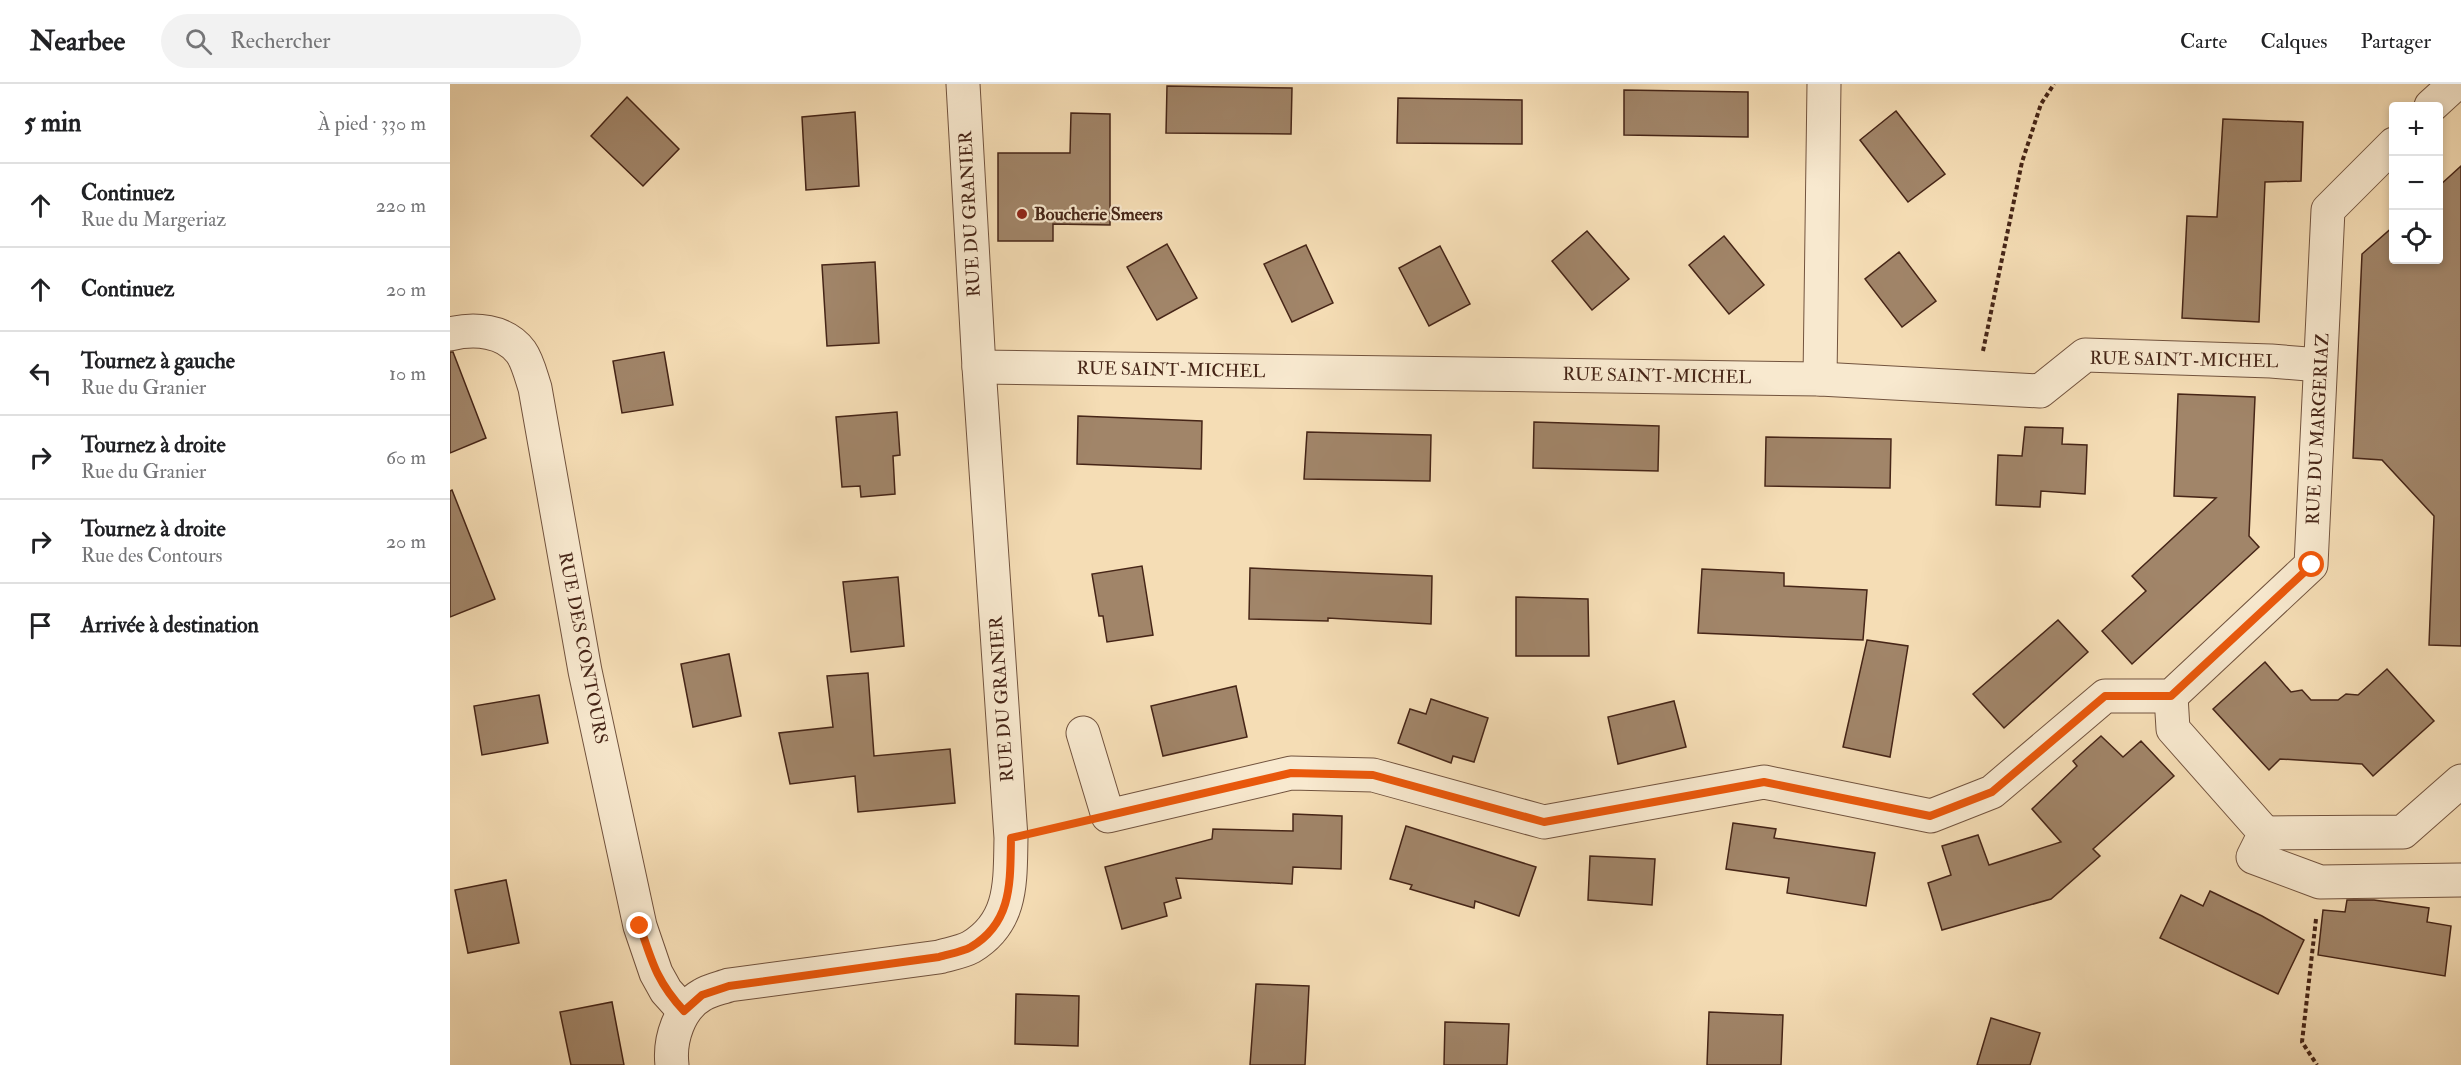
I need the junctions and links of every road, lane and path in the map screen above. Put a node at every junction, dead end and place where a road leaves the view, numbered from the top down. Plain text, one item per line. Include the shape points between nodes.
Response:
1 (963, 84) edge
2 (1824, 84) edge
3 (2054, 84) edge
4 (2389, 149) edge
5 (450, 334) edge
6 (2320, 365) junction
7 (979, 367) junction
8 (1820, 379) junction
9 (1976, 387) junction
10 (2171, 696) junction
11 (1083, 733) dead end
12 (2461, 781) edge
13 (1108, 816) junction
14 (2265, 832) junction
15 (1011, 838) junction
16 (2461, 880) edge
17 (2320, 882) junction
18 (684, 1011) junction
19 (672, 1065) edge
20 (2317, 1065) edge

1 - 7 street, RUE DU GRANIER
2 - 8 street
3 - 9 path via 2041,104 2022,162
4 - 6 street, RUE DU MARGERIAZ via 2328,210
5 - 18 street, RUE DES CONTOURS via 493,332 515,346 526,361 535,388 585,671 640,926 656,973 666,992
6 - 9 street, RUE SAINT-MICHEL via 2085,355 2040,391
6 - 10 street, RUE DU MARGERIAZ via 2312,565
7 - 8 street, RUE SAINT-MICHEL
7 - 15 street, RUE DU GRANIER
8 - 9 street, RUE SAINT-MICHEL
10 - 13 street via 2105,696 1992,792 1930,816 1764,782 1544,822 1373,775 1291,773
10 - 14 street via 2174,729
11 - 13 street
12 - 14 street via 2403,832
13 - 15 path
14 - 17 street via 2253,857
15 - 18 street, RUE DU GRANIER via 1010,892 1004,911 991,930 970,947 904,963 729,986 702,995
16 - 17 street
17 - 20 path via 2302,1042
18 - 19 street via 671,1047

